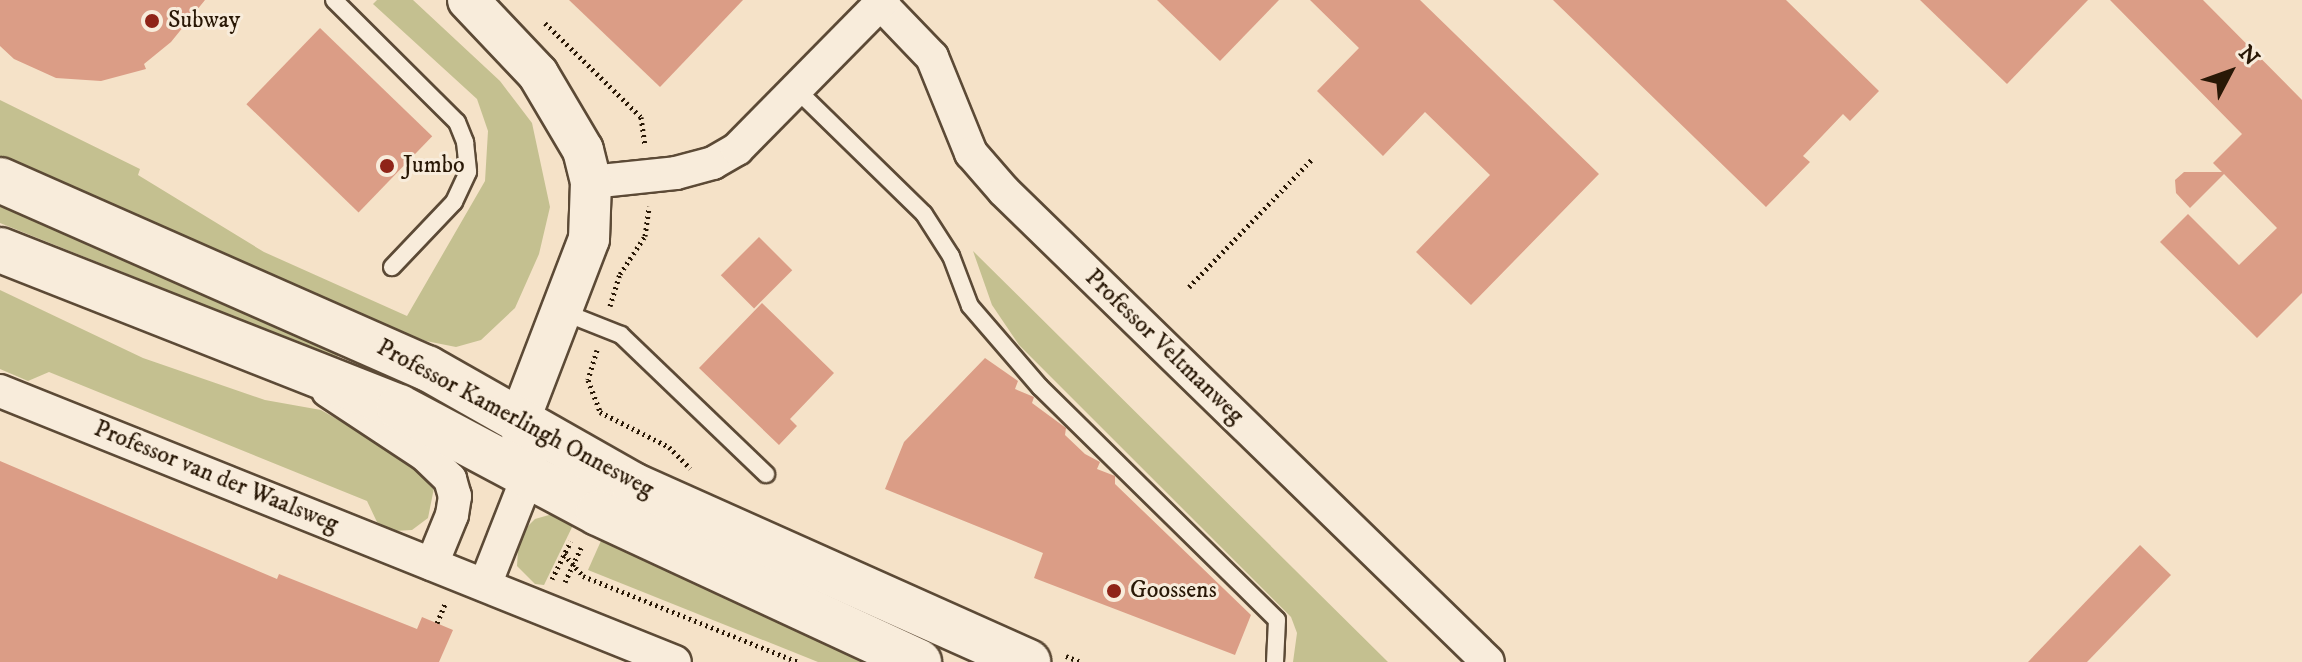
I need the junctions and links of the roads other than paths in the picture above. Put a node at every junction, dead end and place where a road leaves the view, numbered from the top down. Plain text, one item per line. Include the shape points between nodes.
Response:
1 (334, 0) edge
2 (468, 0) edge
3 (882, 2) edge
4 (797, 90) junction
5 (0, 180) edge
6 (591, 182) junction
7 (0, 250) edge
8 (392, 267) dead end
9 (563, 312) junction
10 (302, 373) junction
11 (0, 391) edge
12 (520, 419) junction
13 (473, 447) junction
14 (766, 474) dead end
15 (528, 476) junction
16 (432, 564) junction
17 (485, 585) junction
18 (675, 662) edge
19 (919, 662) edge
20 (1028, 662) edge
21 (1275, 662) edge
22 (1488, 662) edge

1 - 8 lane via 457,122 465,142 468,172 454,202
2 - 6 street via 538,74 583,150
3 - 4 street
3 - 22 street, Professor Veltmanweg via 932,57 971,153 1004,191
4 - 6 street via 737,149 713,163 676,173
4 - 21 lane via 924,214 951,256 970,306 1040,387 1277,620
5 - 12 main road, Professor Kamerlingh Onnesweg via 427,368
6 - 9 street via 589,239
7 - 10 main road, Professor Kamerlingh Onnesweg
9 - 12 street
9 - 14 lane via 621,335
10 - 13 main road, Professor Kamerlingh Onnesweg via 399,407
10 - 16 street via 383,432 425,455 450,479 455,496 452,515
11 - 16 street, Professor van der Waalsweg
12 - 13 street
12 - 15 street
12 - 20 main road, Professor Kamerlingh Onnesweg via 633,485
13 - 15 main road, Professor Kamerlingh Onnesweg
15 - 17 street
15 - 19 main road, Professor Kamerlingh Onnesweg
16 - 17 street, Professor van der Waalsweg
17 - 18 street, Professor van der Waalsweg

